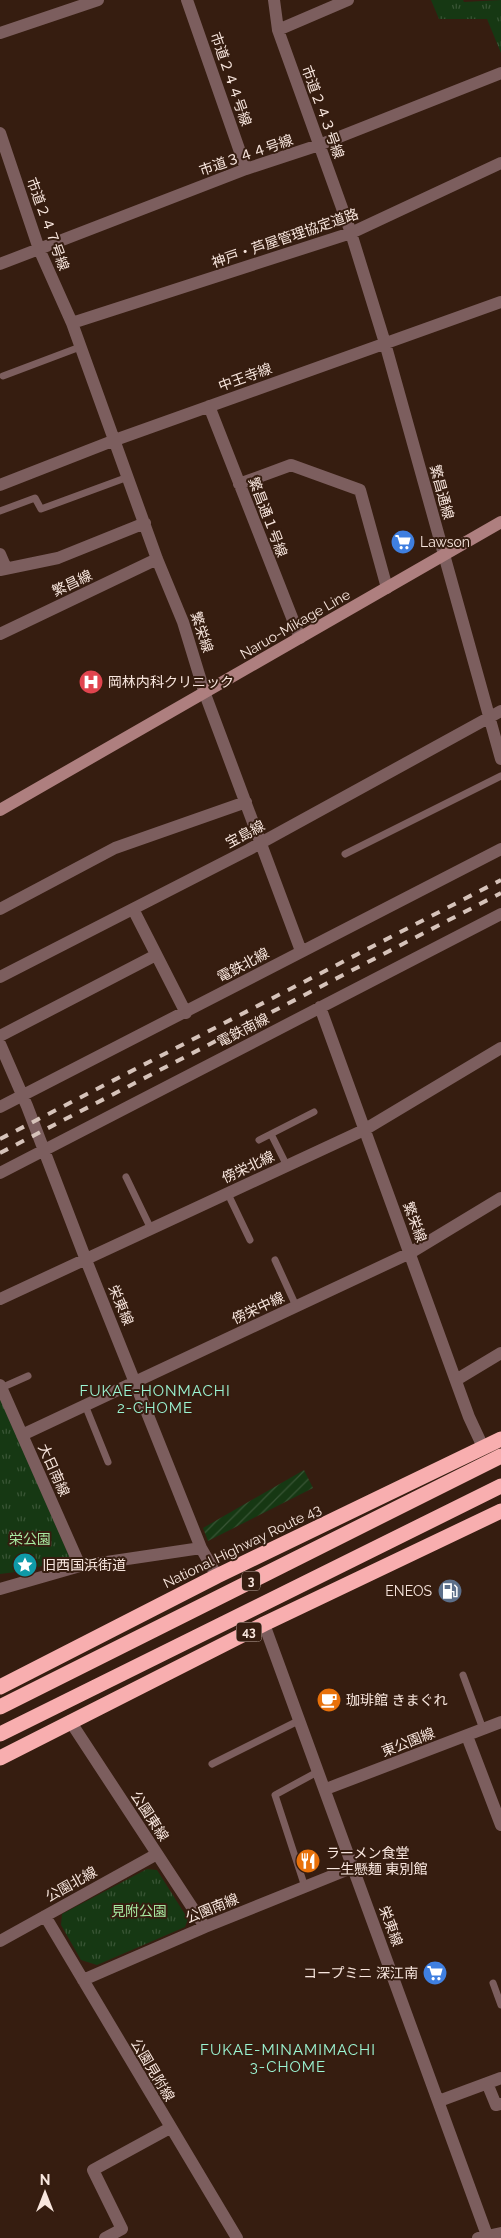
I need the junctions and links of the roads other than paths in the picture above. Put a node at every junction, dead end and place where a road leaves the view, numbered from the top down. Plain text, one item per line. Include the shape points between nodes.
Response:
1 (98, 0) edge
2 (187, 0) edge
3 (274, 0) edge
4 (348, 0) edge
5 (278, 30) junction
6 (0, 33) edge
7 (501, 74) edge
8 (0, 132) edge
9 (319, 146) junction
10 (501, 162) edge
11 (246, 169) junction
12 (350, 233) junction
13 (39, 249) junction
14 (0, 264) edge
15 (501, 302) edge
16 (72, 324) junction
17 (385, 343) junction
18 (80, 347) junction
19 (3, 376) dead end
20 (209, 406) junction
21 (115, 440) junction
22 (128, 477) junction
23 (239, 484) junction
24 (0, 485) edge
25 (0, 511) edge
26 (501, 522) edge
27 (145, 524) junction
28 (0, 554) edge
29 (443, 556) junction
30 (157, 559) junction
31 (3, 569) edge
32 (387, 588) junction
33 (0, 634) edge
34 (300, 638) junction
35 (205, 694) junction
36 (495, 714) edge
37 (501, 759) edge
38 (501, 776) edge
39 (246, 802) junction
40 (0, 810) edge
41 (261, 843) junction
42 (501, 849) edge
43 (346, 854) dead end
44 (133, 909) junction
45 (0, 910) edge
46 (501, 914) edge
47 (301, 951) junction
48 (156, 955) junction
49 (0, 977) edge
50 (320, 1007) junction
51 (186, 1013) junction
52 (0, 1036) edge
53 (0, 1044) edge
54 (501, 1048) edge
55 (21, 1096) junction
56 (0, 1108) edge
57 (314, 1112) dead end
58 (364, 1130) junction
59 (271, 1134) junction
60 (259, 1140) dead end
61 (44, 1150) junction
62 (287, 1166) junction
63 (0, 1173) edge
64 (126, 1177) dead end
65 (228, 1194) junction
66 (501, 1198) edge
67 (150, 1229) junction
68 (250, 1240) dead end
69 (410, 1253) junction
70 (86, 1260) junction
71 (274, 1260) dead end
72 (0, 1299) edge
73 (296, 1306) junction
74 (501, 1353) edge
75 (28, 1376) dead end
76 (456, 1380) junction
77 (136, 1381) junction
78 (1, 1387) edge
79 (85, 1405) junction
80 (22, 1435) junction
81 (501, 1439) edge
82 (483, 1447) junction
83 (501, 1456) edge
84 (108, 1462) dead end
85 (501, 1486) edge
86 (501, 1511) edge
87 (201, 1548) junction
88 (80, 1566) junction
89 (217, 1576) junction
90 (0, 1589) edge
91 (264, 1624) junction
92 (463, 1675) dead end
93 (0, 1687) edge
94 (0, 1706) edge
95 (300, 1720) junction
96 (70, 1721) junction
97 (501, 1722) edge
98 (483, 1729) junction
99 (0, 1734) edge
100 (467, 1736) junction
101 (0, 1758) edge
102 (212, 1764) dead end
103 (319, 1771) junction
104 (326, 1789) junction
105 (501, 1825) edge
106 (157, 1854) junction
107 (354, 1867) junction
108 (305, 1887) junction
109 (45, 1916) junction
110 (205, 1927) junction
111 (0, 1941) edge
112 (83, 1980) junction
113 (493, 1983) dead end
114 (501, 2005) edge
115 (501, 2078) edge
116 (487, 2083) junction
117 (439, 2101) junction
118 (501, 2104) edge
119 (170, 2128) junction
120 (501, 2233) edge
121 (485, 2237) edge
122 (105, 2238) edge
123 (237, 2238) edge

1 - 6 street
2 - 11 street, 市道２４４号線
3 - 5 street, 市道２４３号線
4 - 5 street
5 - 9 street, 市道２４３号線
7 - 9 street, 市道３４４号線
8 - 13 street, 市道２４７号線
9 - 11 street, 市道３４４号線
9 - 12 street, 市道２４３号線
10 - 12 street, 神戸・芦屋管理協定道路
11 - 13 street, 市道３４４号線
12 - 16 street, 神戸・芦屋管理協定道路
12 - 17 street, 繁昌通線
13 - 14 street, 市道３４４号線
13 - 16 street, 市道２４７号線
15 - 17 street, 中王寺線
16 - 18 street, 繁栄線
17 - 20 street, 中王寺線
17 - 29 street, 繁昌通線
18 - 19 lane
18 - 21 street, 繁栄線
20 - 21 street, 中王寺線
20 - 23 street, 繁昌通１号線
21 - 22 street, 繁栄線
21 - 24 street, 中王寺線
22 - 25 lane via 41,509 35,498
22 - 27 street, 繁栄線
23 - 32 street via 292,465 360,490
23 - 34 street, 繁昌通１号線
26 - 29 street, Naruo-Mikage Line
27 - 30 street, 繁栄線
27 - 31 street via 58,558
28 - 31 street
29 - 32 street, Naruo-Mikage Line
29 - 36 street, 繁昌通線
30 - 33 street, 繁昌線
30 - 35 street, 繁栄線 via 183,622
32 - 34 street, Naruo-Mikage Line
34 - 35 street, Naruo-Mikage Line
35 - 39 street, 繁栄線
35 - 40 street, Naruo-Mikage Line
36 - 37 street, 繁昌通線
36 - 41 street, 宝島線
38 - 43 lane
39 - 41 street, 繁栄線
39 - 45 street via 115,848
41 - 44 street, 宝島線
41 - 47 street, 繁栄線
42 - 47 street, 電鉄北線
44 - 48 street
44 - 49 street, 宝島線
46 - 50 street, 電鉄南線
47 - 51 street, 電鉄北線
48 - 51 street
48 - 52 street
50 - 58 street, 繁栄線
50 - 61 street, 電鉄南線
51 - 55 street, 電鉄北線
53 - 55 street, 栄東線
54 - 58 street, 傍栄北線
55 - 56 street, 電鉄北線
55 - 61 street, 栄東線
57 - 59 lane
58 - 62 street, 傍栄北線
58 - 69 street, 繁栄線
59 - 60 lane
59 - 62 lane
61 - 63 street, 電鉄南線
61 - 70 street, 栄東線
62 - 65 street, 傍栄北線
64 - 67 lane
65 - 67 street, 傍栄北線
65 - 68 lane
66 - 69 street, 傍栄中線
67 - 70 street, 傍栄北線
69 - 73 street, 傍栄中線
69 - 76 street, 繁栄線
70 - 72 street, 傍栄北線
70 - 77 street, 栄東線
71 - 73 lane
73 - 77 street, 傍栄中線
74 - 76 street
75 - 78 lane
76 - 82 street, 繁栄線
77 - 79 street, 傍栄中線
77 - 87 street, 栄東線
78 - 80 street, 大日南線
79 - 80 street, 傍栄中線
79 - 84 lane
80 - 88 street, 大日南線
81 - 82 highway, National Highway Route 43
82 - 89 highway, National Highway Route 43
83 - 94 highway, 3
85 - 99 highway, 3
86 - 91 highway, 43
87 - 88 street
87 - 89 street, 栄東線
88 - 90 street
89 - 93 highway, National Highway Route 43
91 - 95 street, 栄東線
91 - 96 highway, 43
92 - 98 lane
95 - 102 lane
95 - 103 street, 栄東線
96 - 101 highway, 43
96 - 106 street, 公園東線
97 - 98 street, 東公園線
98 - 100 street, 東公園線
100 - 104 street, 東公園線
100 - 105 street
103 - 104 street, 栄東線
103 - 108 lane via 275,1794
104 - 107 street, 栄東線
106 - 109 street, 公園北線
106 - 110 street, 公園東線
107 - 108 street, 公園南線
107 - 117 street, 栄東線
108 - 110 street, 公園南線
109 - 111 street, 公園北線
109 - 112 street, 公園見附線
110 - 112 street, 公園南線
112 - 119 street, 公園見附線
113 - 114 lane
115 - 116 street
116 - 117 street
116 - 118 street via 496,2105
117 - 121 street, 栄東線
119 - 122 street via 93,2170 122,2229
119 - 123 street, 公園見附線
120 - 121 street

